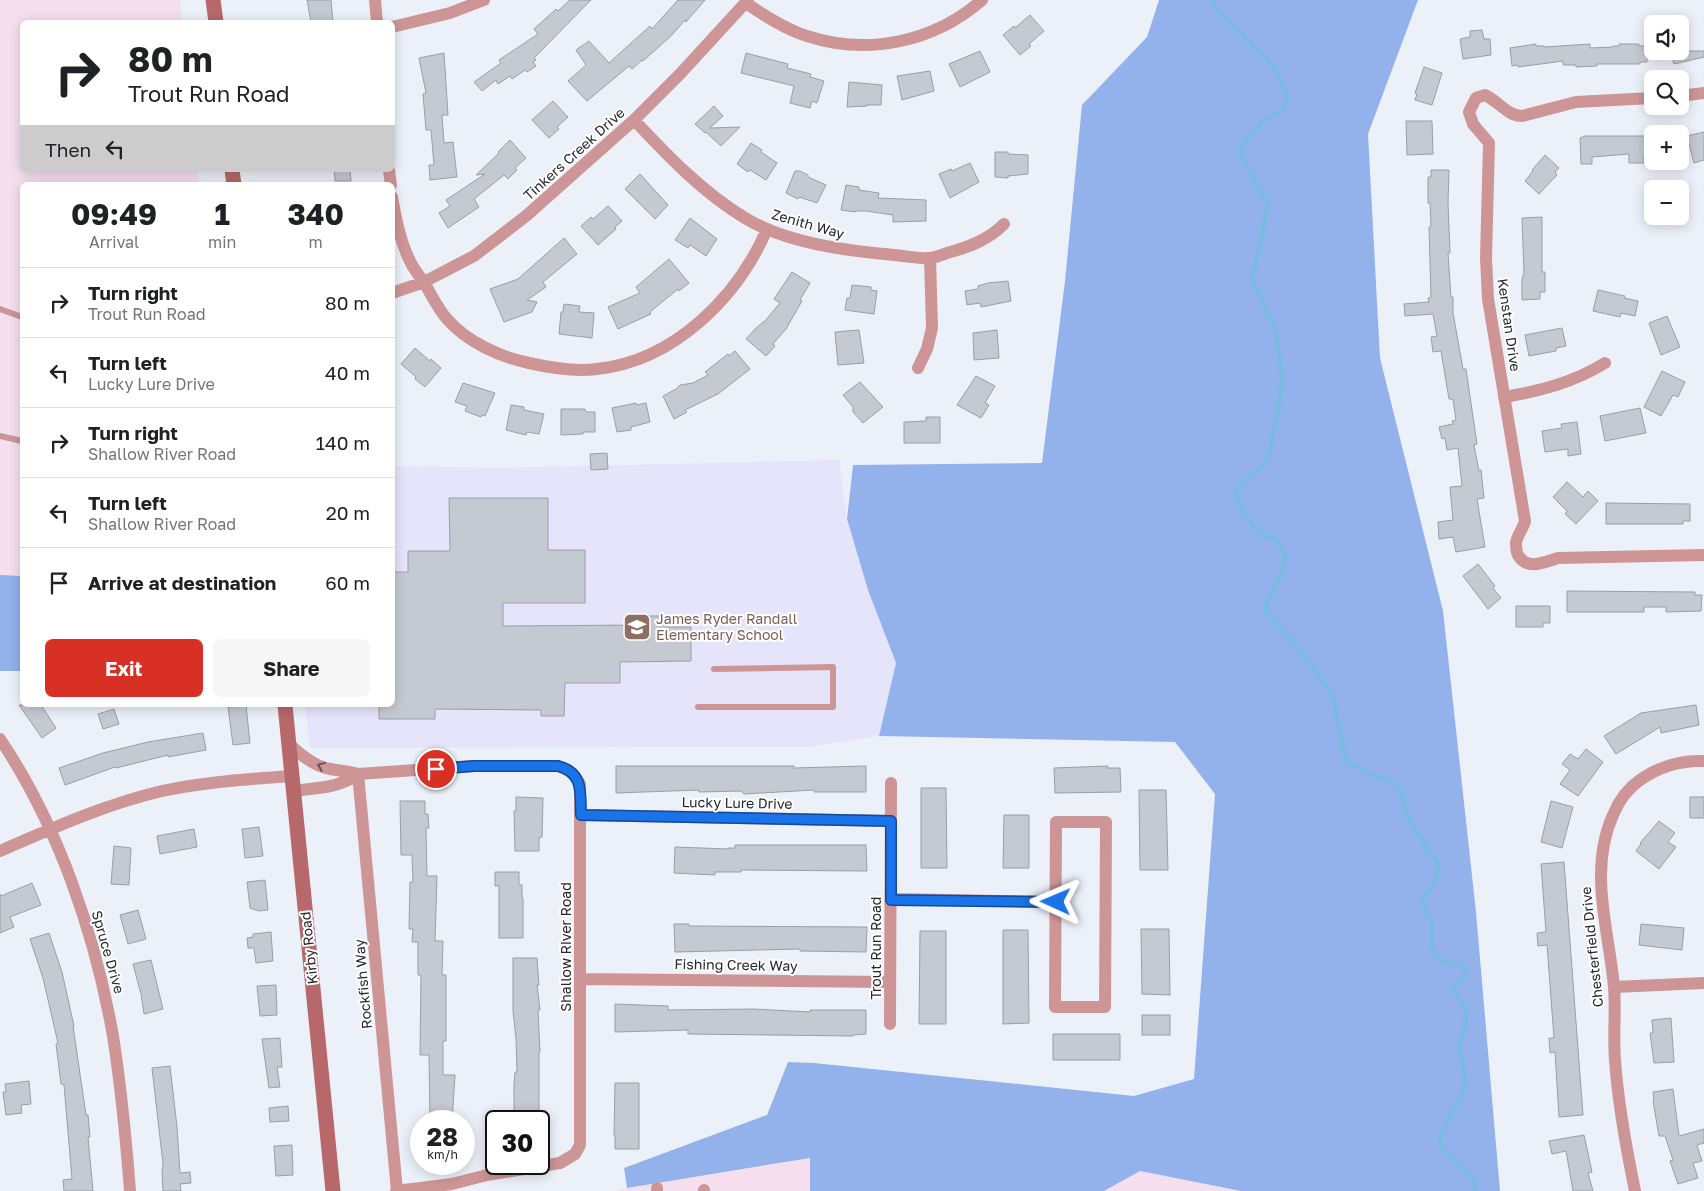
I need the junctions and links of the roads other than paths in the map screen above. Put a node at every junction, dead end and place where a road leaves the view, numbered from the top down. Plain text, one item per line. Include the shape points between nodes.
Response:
1 (213, 0) edge
2 (375, 0) edge
3 (484, 0) edge
4 (982, 0) edge
5 (747, 2) edge
6 (216, 20) edge
7 (377, 20) edge
8 (395, 26) edge
9 (1704, 93) edge
10 (1689, 95) edge
11 (1644, 98) edge
12 (634, 120) junction
13 (395, 209) edge
14 (1004, 224) dead end
15 (767, 229) junction
16 (930, 258) junction
17 (424, 282) junction
18 (395, 292) edge
19 (0, 309) edge
20 (20, 316) edge
21 (1606, 363) dead end
22 (918, 368) dead end
23 (1504, 397) junction
24 (0, 436) edge
25 (20, 441) edge
26 (1704, 555) edge
27 (714, 669) dead end
28 (285, 707) edge
29 (698, 707) dead end
30 (0, 739) edge
31 (289, 744) junction
32 (1704, 760) edge
33 (358, 774) junction
34 (892, 783) dead end
35 (292, 784) junction
36 (581, 815) junction
37 (891, 821) junction
38 (50, 830) junction
39 (0, 851) edge
40 (891, 900) junction
41 (1056, 902) junction
42 (581, 979) junction
43 (890, 982) junction
44 (1704, 982) edge
45 (1614, 987) junction
46 (890, 1024) dead end
47 (130, 1191) edge
48 (333, 1191) edge
49 (396, 1191) edge
50 (1635, 1191) edge

1 - 6 main road
2 - 7 street
3 - 8 street via 450,13
4 - 5 street via 961,16 927,34 864,46 805,36 767,17
5 - 12 street, Tinkers Creek Drive
9 - 10 street
11 - 23 street, Kenstan Drive via 1576,102 1515,116 1485,95 1476,98 1469,112 1473,124 1489,144 1488,299
12 - 15 street, Zenith Way via 708,192
12 - 17 street, Tinkers Creek Drive via 505,234 474,256
13 - 17 street via 405,248
14 - 16 street, Zenith Way via 990,237 969,247
15 - 16 street, Zenith Way via 850,251
15 - 17 street via 749,265 702,321 651,353 598,369 535,365 487,348 447,320
16 - 22 street via 932,328
17 - 18 street, Tinkers Creek Drive
19 - 20 lane
21 - 23 street via 1571,381
23 - 26 street, Kenstan Drive via 1525,521 1516,550 1525,562 1540,564 1558,558
24 - 25 lane
27 - 29 lane via 833,667 833,707
28 - 31 main road, Kirby Road
30 - 38 street, Spruce Drive via 27,781
33 -> 31 street, Shallow River Road via 329,769 309,761
31 - 35 main road, Kirby Road
32 - 45 street, Chesterfield Drive via 1676,762 1649,774 1624,793 1607,828 1601,854 1602,902
33 - 35 street, Shallow River Road via 336,784
33 - 36 street, Shallow River Road via 474,766 558,766 568,768 580,784
33 - 49 street, Rockfish Way
34 - 37 street, Trout Run Road
35 - 38 street, Shallow River Road via 238,780 163,791 106,808
35 - 48 main road, Kirby Road
36 - 37 street, Lucky Lure Drive
36 - 42 street, Shallow River Road
37 - 40 street, Trout Run Road
38 - 39 street, Shallow River Road
38 - 47 street, Spruce Drive via 80,908 105,996 116,1057
40 - 41 street
40 - 43 street, Trout Run Road
41 - 41 street via 1055,1007 1105,1007 1106,822 1056,822
42 - 43 street, Fishing Creek Way
42 - 49 street, Shallow River Road via 580,1145 575,1154 560,1163 452,1184
43 - 46 street, Trout Run Road
44 - 45 street
45 - 50 street, Chesterfield Drive via 1615,1058 1622,1128

